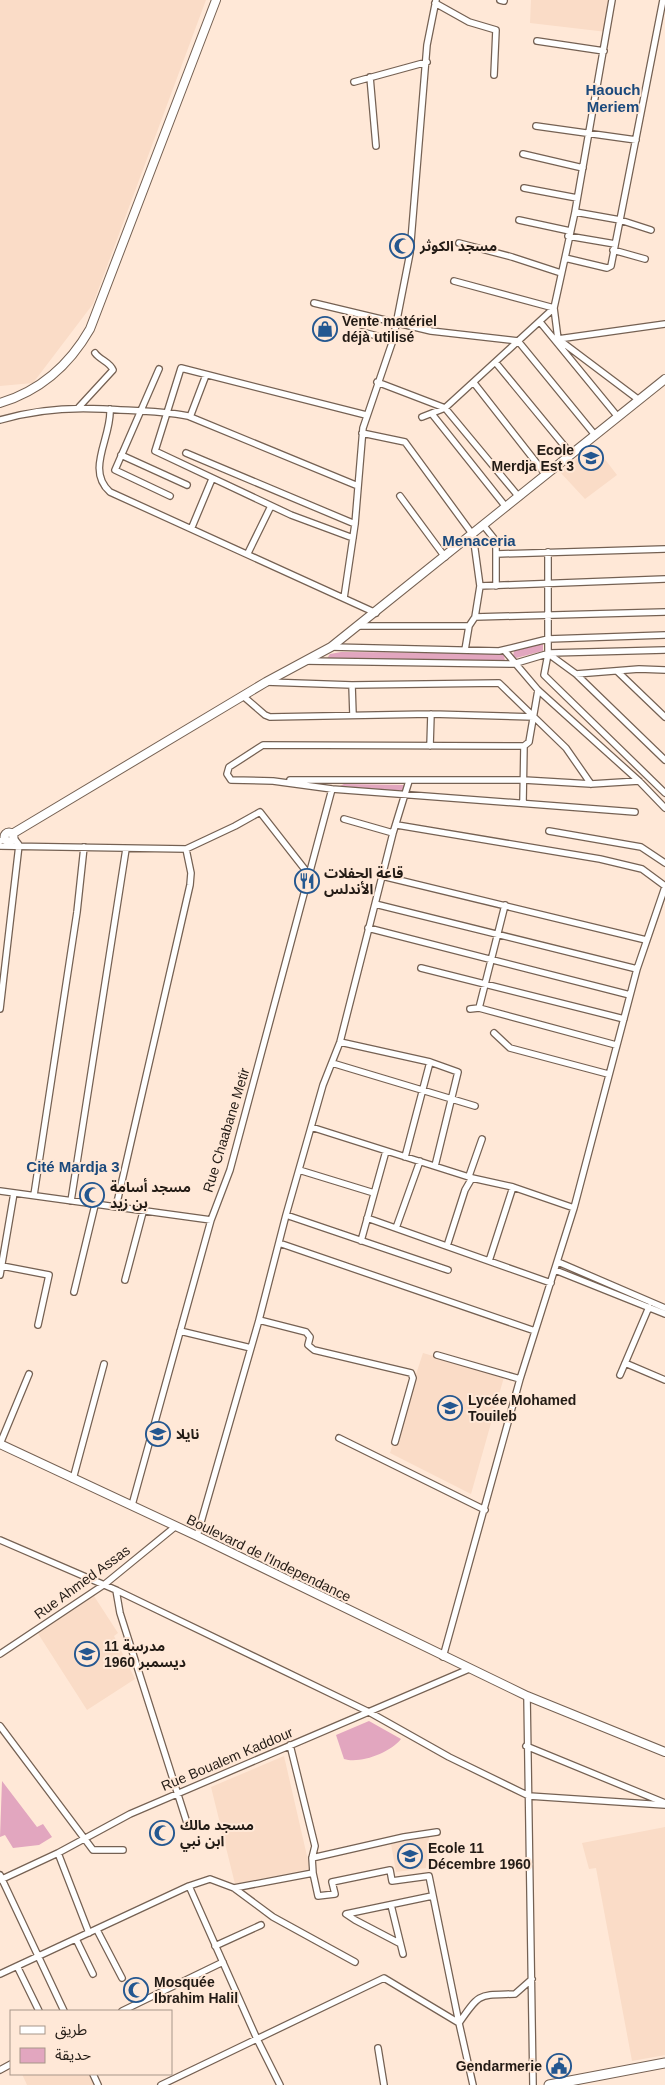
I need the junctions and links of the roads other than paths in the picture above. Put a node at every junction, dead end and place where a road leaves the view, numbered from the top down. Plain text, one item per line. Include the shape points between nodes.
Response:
1 (216, 0) edge
2 (612, 0) edge
3 (663, 0) edge
4 (435, 2) edge
5 (537, 41) dead end
6 (604, 51) junction
7 (427, 62) junction
8 (494, 75) dead end
9 (370, 77) junction
10 (354, 82) dead end
11 (536, 126) dead end
12 (589, 135) junction
13 (636, 140) junction
14 (376, 146) dead end
15 (523, 154) dead end
16 (583, 168) junction
17 (524, 188) dead end
18 (577, 198) junction
19 (575, 212) junction
20 (519, 220) dead end
21 (620, 220) junction
22 (651, 230) dead end
23 (569, 233) junction
24 (459, 244) dead end
25 (614, 247) junction
26 (565, 258) junction
27 (645, 259) dead end
28 (561, 273) junction
29 (454, 281) dead end
30 (314, 303) dead end
31 (554, 308) junction
32 (397, 322) junction
33 (540, 322) junction
34 (665, 324) edge
35 (362, 332) dead end
36 (558, 339) junction
37 (393, 340) junction
38 (518, 341) junction
39 (95, 353) dead end
40 (496, 363) junction
41 (160, 369) dead end
42 (206, 375) junction
43 (665, 379) edge
44 (377, 382) junction
45 (474, 383) junction
46 (639, 400) junction
47 (0, 403) edge
48 (79, 407) junction
49 (446, 408) junction
50 (110, 409) junction
51 (142, 409) junction
52 (168, 412) junction
53 (432, 414) junction
54 (366, 415) junction
55 (190, 417) junction
56 (422, 417) dead end
57 (618, 417) junction
58 (0, 420) edge
59 (362, 433) junction
60 (595, 435) junction
61 (186, 453) dead end
62 (572, 454) junction
63 (122, 455) junction
64 (546, 475) junction
65 (212, 479) junction
66 (186, 485) dead end
67 (358, 486) junction
68 (170, 496) dead end
69 (400, 496) dead end
70 (519, 497) junction
71 (271, 506) junction
72 (506, 507) junction
73 (355, 524) junction
74 (484, 526) junction
75 (192, 527) junction
76 (473, 534) junction
77 (353, 538) junction
78 (665, 548) edge
79 (548, 552) junction
80 (248, 553) junction
81 (497, 554) junction
82 (445, 557) junction
83 (665, 579) edge
84 (548, 582) junction
85 (480, 586) junction
86 (496, 586) junction
87 (344, 598) junction
88 (376, 612) junction
89 (665, 612) edge
90 (475, 617) junction
91 (548, 617) junction
92 (358, 626) junction
93 (469, 626) junction
94 (665, 635) edge
95 (548, 639) junction
96 (331, 647) junction
97 (466, 650) junction
98 (504, 650) junction
99 (665, 650) edge
100 (548, 654) junction
101 (303, 661) junction
102 (513, 664) junction
103 (617, 671) junction
104 (664, 672) edge
105 (576, 674) junction
106 (266, 682) junction
107 (352, 685) junction
108 (538, 690) junction
109 (243, 696) junction
110 (353, 714) junction
111 (431, 714) junction
112 (534, 717) junction
113 (665, 717) edge
114 (430, 746) junction
115 (524, 746) junction
116 (665, 760) edge
117 (524, 780) junction
118 (272, 781) junction
119 (409, 781) junction
120 (639, 782) junction
121 (591, 784) junction
122 (332, 789) junction
123 (665, 793) edge
124 (405, 795) junction
125 (522, 802) junction
126 (665, 808) edge
127 (634, 812) dead end
128 (344, 819) dead end
129 (397, 825) junction
130 (549, 831) dead end
131 (393, 833) junction
132 (6, 836) edge
133 (19, 845) junction
134 (0, 846) edge
135 (84, 847) junction
136 (126, 849) junction
137 (186, 849) junction
138 (665, 863) edge
139 (310, 876) junction
140 (382, 876) junction
141 (665, 886) edge
142 (375, 904) junction
143 (505, 905) junction
144 (368, 928) junction
145 (498, 933) junction
146 (646, 940) junction
147 (492, 958) junction
148 (422, 968) dead end
149 (637, 969) junction
150 (485, 985) junction
151 (630, 995) junction
152 (479, 1008) junction
153 (0, 1009) edge
154 (470, 1009) dead end
155 (624, 1019) junction
156 (494, 1033) dead end
157 (340, 1042) junction
158 (616, 1045) junction
159 (430, 1062) junction
160 (332, 1063) junction
161 (608, 1074) junction
162 (421, 1092) junction
163 (452, 1100) junction
164 (475, 1106) dead end
165 (311, 1128) junction
166 (482, 1140) dead end
167 (386, 1151) junction
168 (405, 1157) junction
169 (420, 1161) junction
170 (435, 1166) junction
171 (298, 1170) junction
172 (470, 1177) junction
173 (512, 1187) junction
174 (0, 1190) edge
175 (14, 1193) junction
176 (374, 1193) junction
177 (34, 1195) junction
178 (72, 1201) junction
179 (96, 1205) junction
180 (116, 1207) junction
181 (574, 1208) junction
182 (143, 1212) junction
183 (286, 1215) junction
184 (367, 1218) junction
185 (211, 1220) junction
186 (396, 1228) junction
187 (361, 1241) junction
188 (279, 1243) junction
189 (448, 1246) junction
190 (489, 1261) junction
191 (558, 1262) junction
192 (2, 1266) junction
193 (448, 1270) dead end
194 (555, 1270) junction
195 (0, 1275) edge
196 (125, 1280) dead end
197 (551, 1283) junction
198 (74, 1292) dead end
199 (649, 1307) junction
200 (664, 1313) edge
201 (259, 1320) junction
202 (38, 1325) dead end
203 (180, 1331) junction
204 (534, 1331) junction
205 (251, 1348) junction
206 (437, 1355) dead end
207 (625, 1363) junction
208 (104, 1364) dead end
209 (28, 1374) dead end
210 (620, 1375) dead end
211 (520, 1380) junction
212 (665, 1380) edge
213 (339, 1438) dead end
214 (395, 1442) dead end
215 (0, 1444) edge
216 (73, 1479) junction
217 (132, 1505) junction
218 (484, 1510) junction
219 (176, 1526) junction
220 (197, 1536) junction
221 (0, 1540) edge
222 (105, 1584) junction
223 (116, 1590) junction
224 (0, 1654) edge
225 (443, 1657) junction
226 (469, 1669) junction
227 (527, 1696) junction
228 (368, 1712) junction
229 (0, 1726) edge
230 (290, 1745) junction
231 (526, 1746) junction
232 (665, 1752) edge
233 (179, 1794) junction
234 (529, 1796) junction
235 (665, 1804) edge
236 (187, 1823) dead end
237 (437, 1832) dead end
238 (85, 1839) junction
239 (123, 1850) dead end
240 (58, 1853) junction
241 (312, 1858) junction
242 (313, 1872) junction
243 (1, 1878) edge
244 (189, 1886) junction
245 (234, 1888) junction
246 (432, 1896) junction
247 (391, 1905) junction
248 (261, 1926) dead end
249 (97, 1930) junction
250 (89, 1933) junction
251 (76, 1939) junction
252 (400, 1943) junction
253 (215, 1946) junction
254 (403, 1954) dead end
255 (38, 1957) junction
256 (224, 1962) junction
257 (355, 1962) dead end
258 (17, 1966) junction
259 (0, 1974) edge
260 (93, 1974) dead end
261 (122, 1978) dead end
262 (532, 1979) junction
263 (39, 2010) edge
264 (64, 2010) edge
265 (124, 2010) edge
266 (459, 2023) junction
267 (257, 2040) junction
268 (378, 2048) dead end
269 (665, 2063) edge
270 (161, 2085) edge
271 (280, 2085) edge
272 (384, 2085) edge
273 (473, 2085) edge
274 (533, 2085) edge
275 (549, 2085) edge

1 - 47 street via 80,347 38,386
2 - 6 street
3 - 13 street
4 - 7 street via 429,28
4 - 8 street via 469,22 496,30
5 - 6 street
6 - 12 street
7 - 9 street
7 - 32 street via 410,253
9 - 10 street
9 - 14 street
11 - 12 street
12 - 13 street
12 - 16 street
13 - 21 street
15 - 16 street
16 - 18 street
17 - 18 street
18 - 19 street
19 - 21 street
19 - 23 street
20 - 23 street
21 - 22 street
21 - 25 street
23 - 25 street
23 - 26 street
24 - 28 street via 512,256
25 - 26 street via 609,268
25 - 27 street
26 - 28 street
28 - 31 street
29 - 31 street
30 - 32 street
31 - 33 street
31 - 36 street
32 - 37 street
32 - 38 street via 431,331
33 - 38 street
33 - 57 street
34 - 36 street
35 - 37 street
36 - 46 street
37 - 44 street
38 - 40 street
38 - 60 street
39 - 48 street via 113,370
40 - 45 street
40 - 62 street
41 - 51 street
42 - 52 street via 181,368
42 - 54 street
42 - 55 street
43 - 46 street
44 - 49 street
44 - 54 street
45 - 49 street
45 - 64 street
46 - 57 street
48 - 50 street
48 - 58 street
49 - 53 street
49 - 70 street
50 - 51 street
50 - 75 street via 110,425 98,465 102,485 110,492
51 - 52 street
51 - 63 street
52 - 55 street
52 - 65 street via 156,452
53 - 56 street
53 - 72 street
54 - 59 street
55 - 67 street
57 - 60 street
59 - 67 street
59 - 76 street via 405,442
60 - 62 street
61 - 73 street
62 - 64 street
63 - 66 street
63 - 68 street via 115,470
64 - 70 street
65 - 71 street
65 - 75 street
67 - 73 street
69 - 82 street
70 - 72 street
71 - 77 street
71 - 80 street
72 - 74 street
73 - 77 street
74 - 76 street
74 - 81 street via 496,541
75 - 80 street
76 - 82 street
76 - 85 street
77 - 87 street
78 - 79 street
79 - 81 street
79 - 84 street
80 - 87 street
81 - 86 street
82 - 88 street
83 - 84 street
84 - 86 street
84 - 91 street
85 - 86 street
85 - 90 street
87 - 88 street
88 - 92 street
89 - 91 street
90 - 91 street
90 - 93 street
91 - 95 street
92 - 93 street
92 - 96 street
93 - 97 street
94 - 95 street
95 - 98 street
95 - 100 street
96 - 97 street
96 - 101 street
97 - 98 street
98 - 102 street
99 - 100 street
100 - 102 street
100 - 105 street
100 - 123 street via 544,675
101 - 102 street
101 - 106 street
102 - 108 street
103 - 104 street
103 - 105 street
103 - 113 street
105 - 116 street
106 - 107 street
106 - 109 street
107 - 110 street
107 - 112 street via 499,683
108 - 112 street
108 - 120 street
109 - 110 street via 270,717
109 - 132 street
110 - 111 street
111 - 112 street
111 - 114 street
112 - 115 street via 529,742
112 - 121 street via 566,748
114 - 115 street
114 - 118 street via 263,745 229,767 227,774 231,780
115 - 117 street
117 - 119 street
117 - 121 street
117 - 125 street
118 - 119 street
118 - 122 street
119 - 124 street
120 - 121 street
120 - 126 street
122 - 124 street
122 - 139 street, Rue Chaabane Metir
124 - 125 street
124 - 129 street
125 - 127 street
128 - 131 street
129 - 131 street
129 - 141 street via 600,859 642,869
130 - 138 street via 641,847
131 - 140 street
132 - 133 street
133 - 134 street
133 - 135 street
133 - 153 street
135 - 136 street
135 - 177 street
136 - 137 street
136 - 178 street
137 - 139 street via 260,812
137 - 180 street via 190,885
139 - 185 street, Rue Chaabane Metir via 230,1170
140 - 142 street
140 - 143 street
141 - 146 street
142 - 144 street
142 - 145 street
143 - 145 street
143 - 146 street
144 - 147 street
144 - 157 street
145 - 147 street
145 - 149 street
146 - 149 street
147 - 150 street
147 - 151 street
148 - 150 street
149 - 151 street
150 - 152 street
150 - 155 street
151 - 155 street
152 - 154 street
152 - 158 street
155 - 158 street
156 - 161 street via 510,1048
157 - 159 street
157 - 160 street
158 - 161 street
159 - 162 street
159 - 163 street via 458,1072
160 - 162 street
160 - 165 street
161 - 181 street
162 - 163 street
162 - 168 street
163 - 164 street
163 - 170 street
165 - 167 street
165 - 171 street
166 - 172 street
167 - 168 street
167 - 176 street
168 - 169 street
169 - 170 street
169 - 186 street
170 - 172 street
171 - 176 street
171 - 183 street
172 - 173 street
172 - 189 street
173 - 181 street
173 - 190 street
174 - 175 street
175 - 177 street
175 - 192 street
176 - 184 street
177 - 178 street
178 - 179 street
179 - 180 street
179 - 198 street
180 - 182 street
181 - 191 street
182 - 185 street
182 - 196 street
183 - 187 street
183 - 188 street
184 - 186 street
184 - 187 street
185 - 203 street, Rue Chaabane Metir
186 - 189 street
187 - 193 street
188 - 201 street
188 - 204 street
189 - 190 street
190 - 197 street
191 - 194 street
191 - 200 street
192 - 195 street
192 - 202 street via 49,1275
194 - 197 street
194 - 199 street
197 - 204 street
199 - 200 street
199 - 207 street
201 - 205 street
201 - 214 street via 306,1332 310,1337 308,1345 314,1350 411,1373
203 - 205 street
203 - 217 street, Rue Chaabane Metir
204 - 211 street
205 - 220 street
206 - 211 street
207 - 210 street
207 - 212 street
208 - 216 street
209 - 215 street
211 - 218 street
213 - 218 street
215 - 216 street, Boulevard de l'Independance
216 - 217 street, Boulevard de l'Independance
217 - 219 street, Boulevard de l'Independance
218 - 225 street
219 - 220 street, Boulevard de l'Independance
219 - 222 street, Rue Ahmed Assas
220 - 225 street, Boulevard de l'Independance
221 - 222 street
222 - 223 street
222 - 224 street, Rue Ahmed Assas
223 - 228 street
223 - 233 street via 120,1613
225 - 226 street, Boulevard de l'Independance
226 - 227 street, Boulevard de l'Independance
226 - 228 street, Rue Boualem Kaddour
227 - 231 street
227 - 232 street, Boulevard de l'Independance
228 - 230 street, Rue Boualem Kaddour
228 - 234 street
229 - 238 street
230 - 233 street, Rue Boualem Kaddour
230 - 241 street via 315,1846
231 - 234 street
231 - 235 street
233 - 236 street
233 - 238 street, Rue Boualem Kaddour via 130,1814
234 - 235 street
234 - 262 street
237 - 241 street via 404,1836
238 - 239 street via 93,1850
238 - 240 street, Rue Boualem Kaddour
240 - 243 street, Rue Boualem Kaddour
240 - 250 street
241 - 242 street
242 - 245 street
242 - 246 street via 318,1896 335,1894 332,1882 390,1870 392,1881 429,1876
243 - 255 street
244 - 245 street via 210,1879
244 - 249 street
244 - 253 street
245 - 257 street via 272,1917
246 - 247 street
246 - 266 street
247 - 252 street
247 - 252 street via 346,1914
248 - 253 street
249 - 250 street
249 - 261 street
250 - 251 street
251 - 255 street
251 - 260 street
252 - 254 street
253 - 256 street
255 - 258 street
255 - 264 street
256 - 265 street
256 - 267 street
258 - 259 street
258 - 263 street
262 - 266 street via 515,1994 485,1994 477,1998
262 - 274 street
266 - 267 street via 384,1978
266 - 273 street
267 - 270 street
267 - 271 street
268 - 272 street
269 - 275 main road

